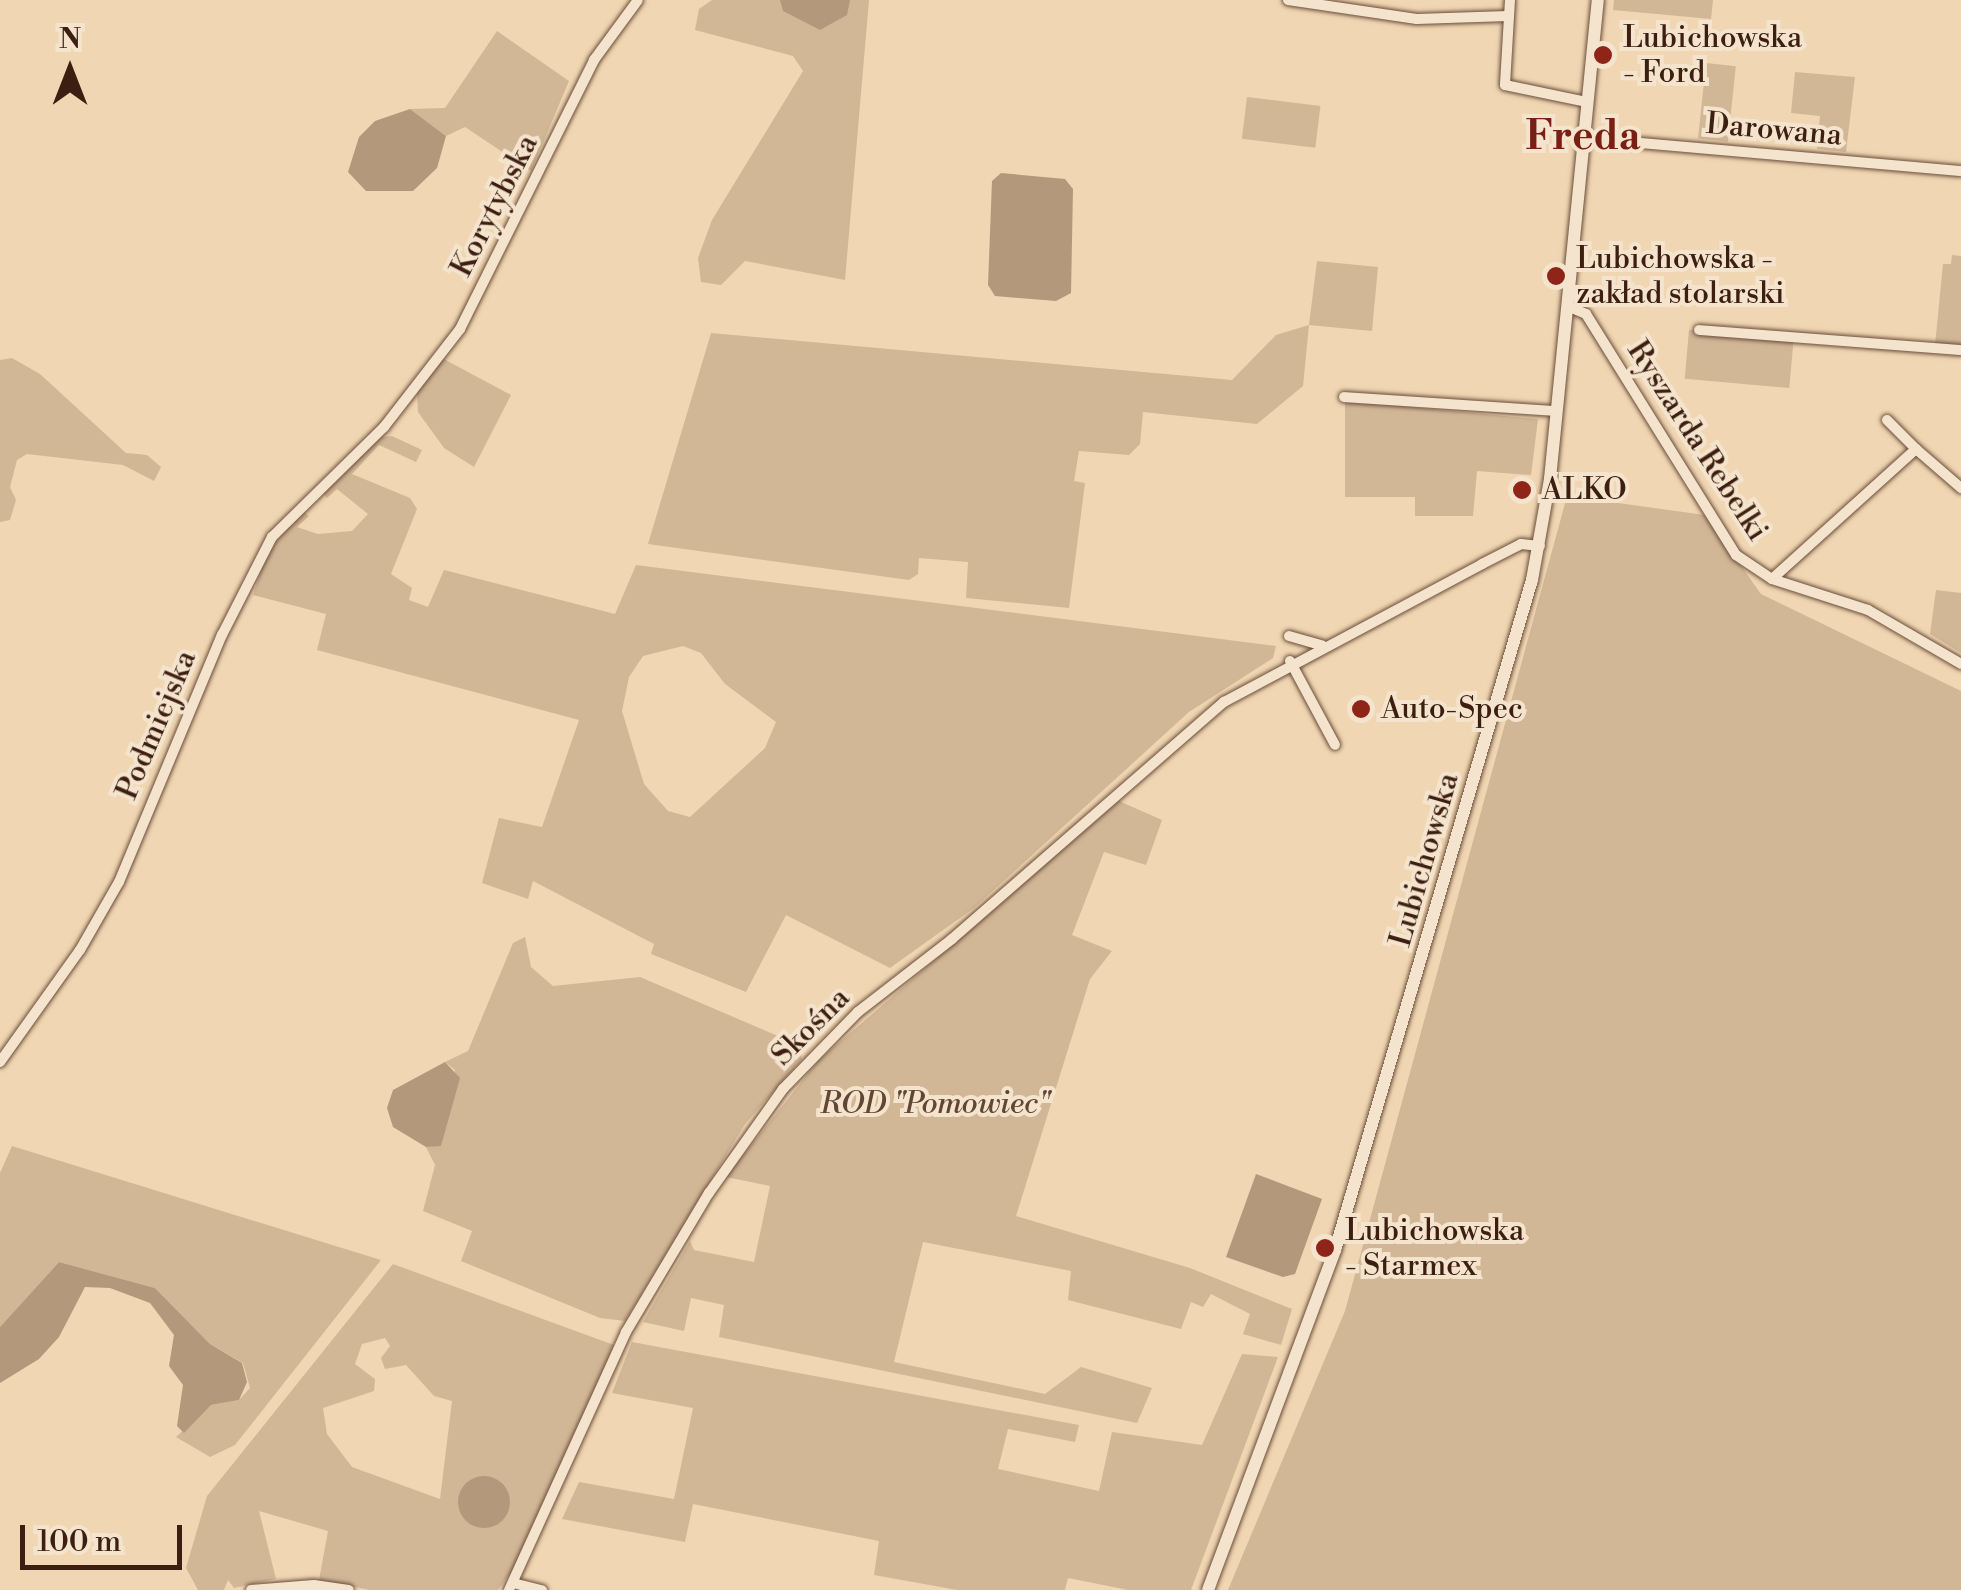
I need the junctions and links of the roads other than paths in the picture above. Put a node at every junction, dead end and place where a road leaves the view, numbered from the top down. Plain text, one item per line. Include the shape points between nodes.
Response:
1 (638, 0) edge
2 (1288, 0) edge
3 (1510, 0) edge
4 (1598, 0) edge
5 (1508, 16) junction
6 (1587, 102) junction
7 (1584, 138) junction
8 (1961, 171) edge
9 (1568, 306) junction
10 (1698, 330) dead end
11 (1961, 350) edge
12 (1344, 397) dead end
13 (1556, 411) junction
14 (1887, 420) dead end
15 (384, 426) joint
16 (1916, 449) junction
17 (1961, 488) edge
18 (1540, 546) junction
19 (1772, 579) junction
20 (1289, 636) dead end
21 (1323, 646) junction
22 (1290, 662) junction
23 (1961, 664) edge
24 (1335, 745) dead end
25 (0, 1062) edge
26 (511, 1586) edge
27 (252, 1590) edge
28 (349, 1590) edge
29 (542, 1590) edge
30 (1208, 1590) edge

1 - 15 street, Korytybska via 594,60 460,329
2 - 5 street via 1417,19
3 - 5 street
4 - 6 street, Lubichowska
5 - 6 street via 1505,85
6 - 7 street, Lubichowska
7 - 8 street, Darowana
7 - 9 street, Lubichowska
9 - 13 street, Lubichowska
9 - 19 street, Ryszarda Rebelki via 1586,314 1736,555
10 - 11 street
12 - 13 street
13 - 18 street, Lubichowska
14 - 16 street
15 - 25 street, Podmiejska via 272,536 222,636 119,882
16 - 17 street
16 - 19 street
18 - 21 street, Skośna via 1521,544
18 - 30 street, Lubichowska via 1335,1250
19 - 23 street, Ryszarda Rebelki via 1868,610
20 - 21 street
21 - 22 street, Skośna
22 - 24 street
22 - 26 street, Skośna via 1224,702 952,939 858,1012 784,1089 730,1160 626,1332
26 - 29 street
27 - 28 street

